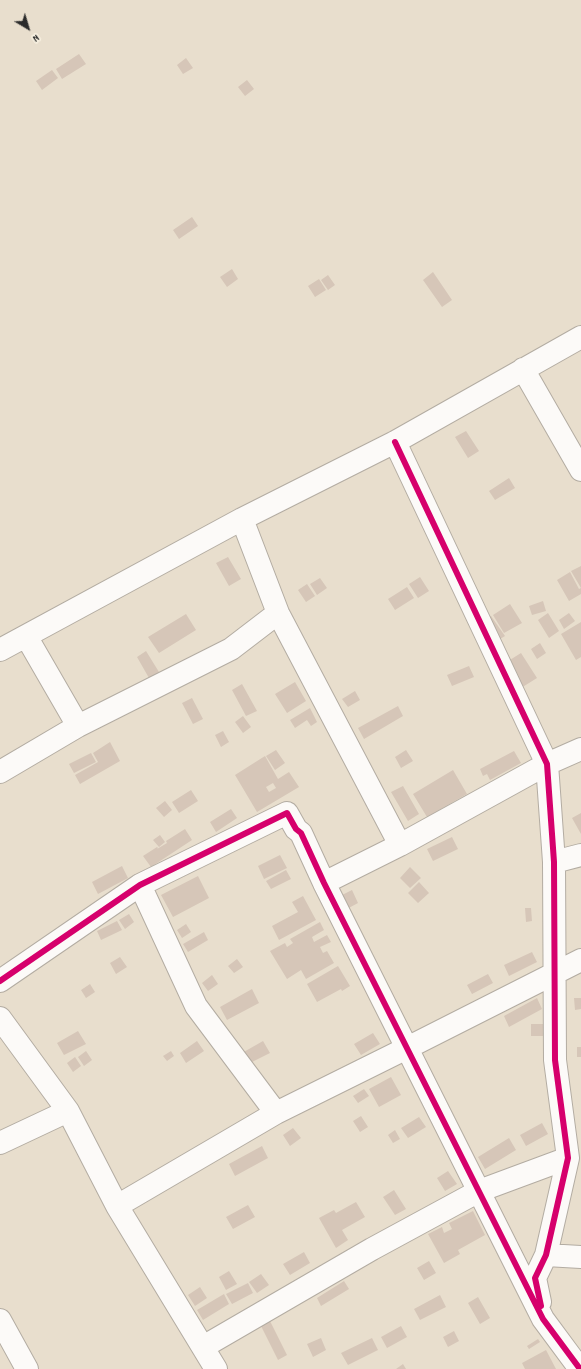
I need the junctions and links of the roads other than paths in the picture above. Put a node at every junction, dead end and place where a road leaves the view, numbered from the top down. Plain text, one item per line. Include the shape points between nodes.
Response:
1 (581, 337) edge
2 (523, 369) junction
3 (395, 442) junction
4 (581, 470) edge
5 (242, 519) junction
6 (278, 613) junction
7 (26, 636) junction
8 (0, 650) edge
9 (78, 726) junction
10 (581, 749) edge
11 (547, 764) junction
12 (0, 772) edge
13 (400, 845) junction
14 (581, 855) edge
15 (554, 862) junction
16 (324, 883) junction
17 (140, 885) junction
18 (581, 960) edge
19 (554, 973) junction
20 (0, 981) edge
21 (0, 1018) edge
22 (407, 1048) junction
23 (68, 1111) junction
24 (276, 1113) junction
25 (0, 1143) edge
26 (568, 1158) junction
27 (479, 1191) junction
28 (117, 1206) junction
29 (546, 1255) junction
30 (581, 1257) edge
31 (543, 1319) junction
32 (0, 1320) edge
33 (203, 1348) junction
34 (27, 1369) edge
35 (216, 1369) edge
36 (580, 1369) edge

1 - 2 street
2 - 3 street
2 - 4 street
3 - 5 street
3 - 11 street
5 - 6 street
5 - 7 street
6 - 9 street via 231,649
6 - 13 street
7 - 8 street
7 - 9 street
9 - 12 street
10 - 11 street
11 - 13 street
11 - 15 street
13 - 16 street
14 - 15 street
15 - 19 street
16 - 17 street via 301,833 296,830 287,813
16 - 22 street
17 - 20 street
17 - 24 street via 196,1006
18 - 19 street
19 - 22 street
19 - 26 street via 555,1060
21 - 23 street
22 - 24 street
22 - 27 street
23 - 25 street
23 - 28 street
24 - 28 street
26 - 27 street
26 - 29 street
27 - 31 street
27 - 33 street via 372,1249
28 - 33 street
29 - 30 street
29 - 31 street via 535,1278
31 - 36 street
32 - 34 street
33 - 35 street

